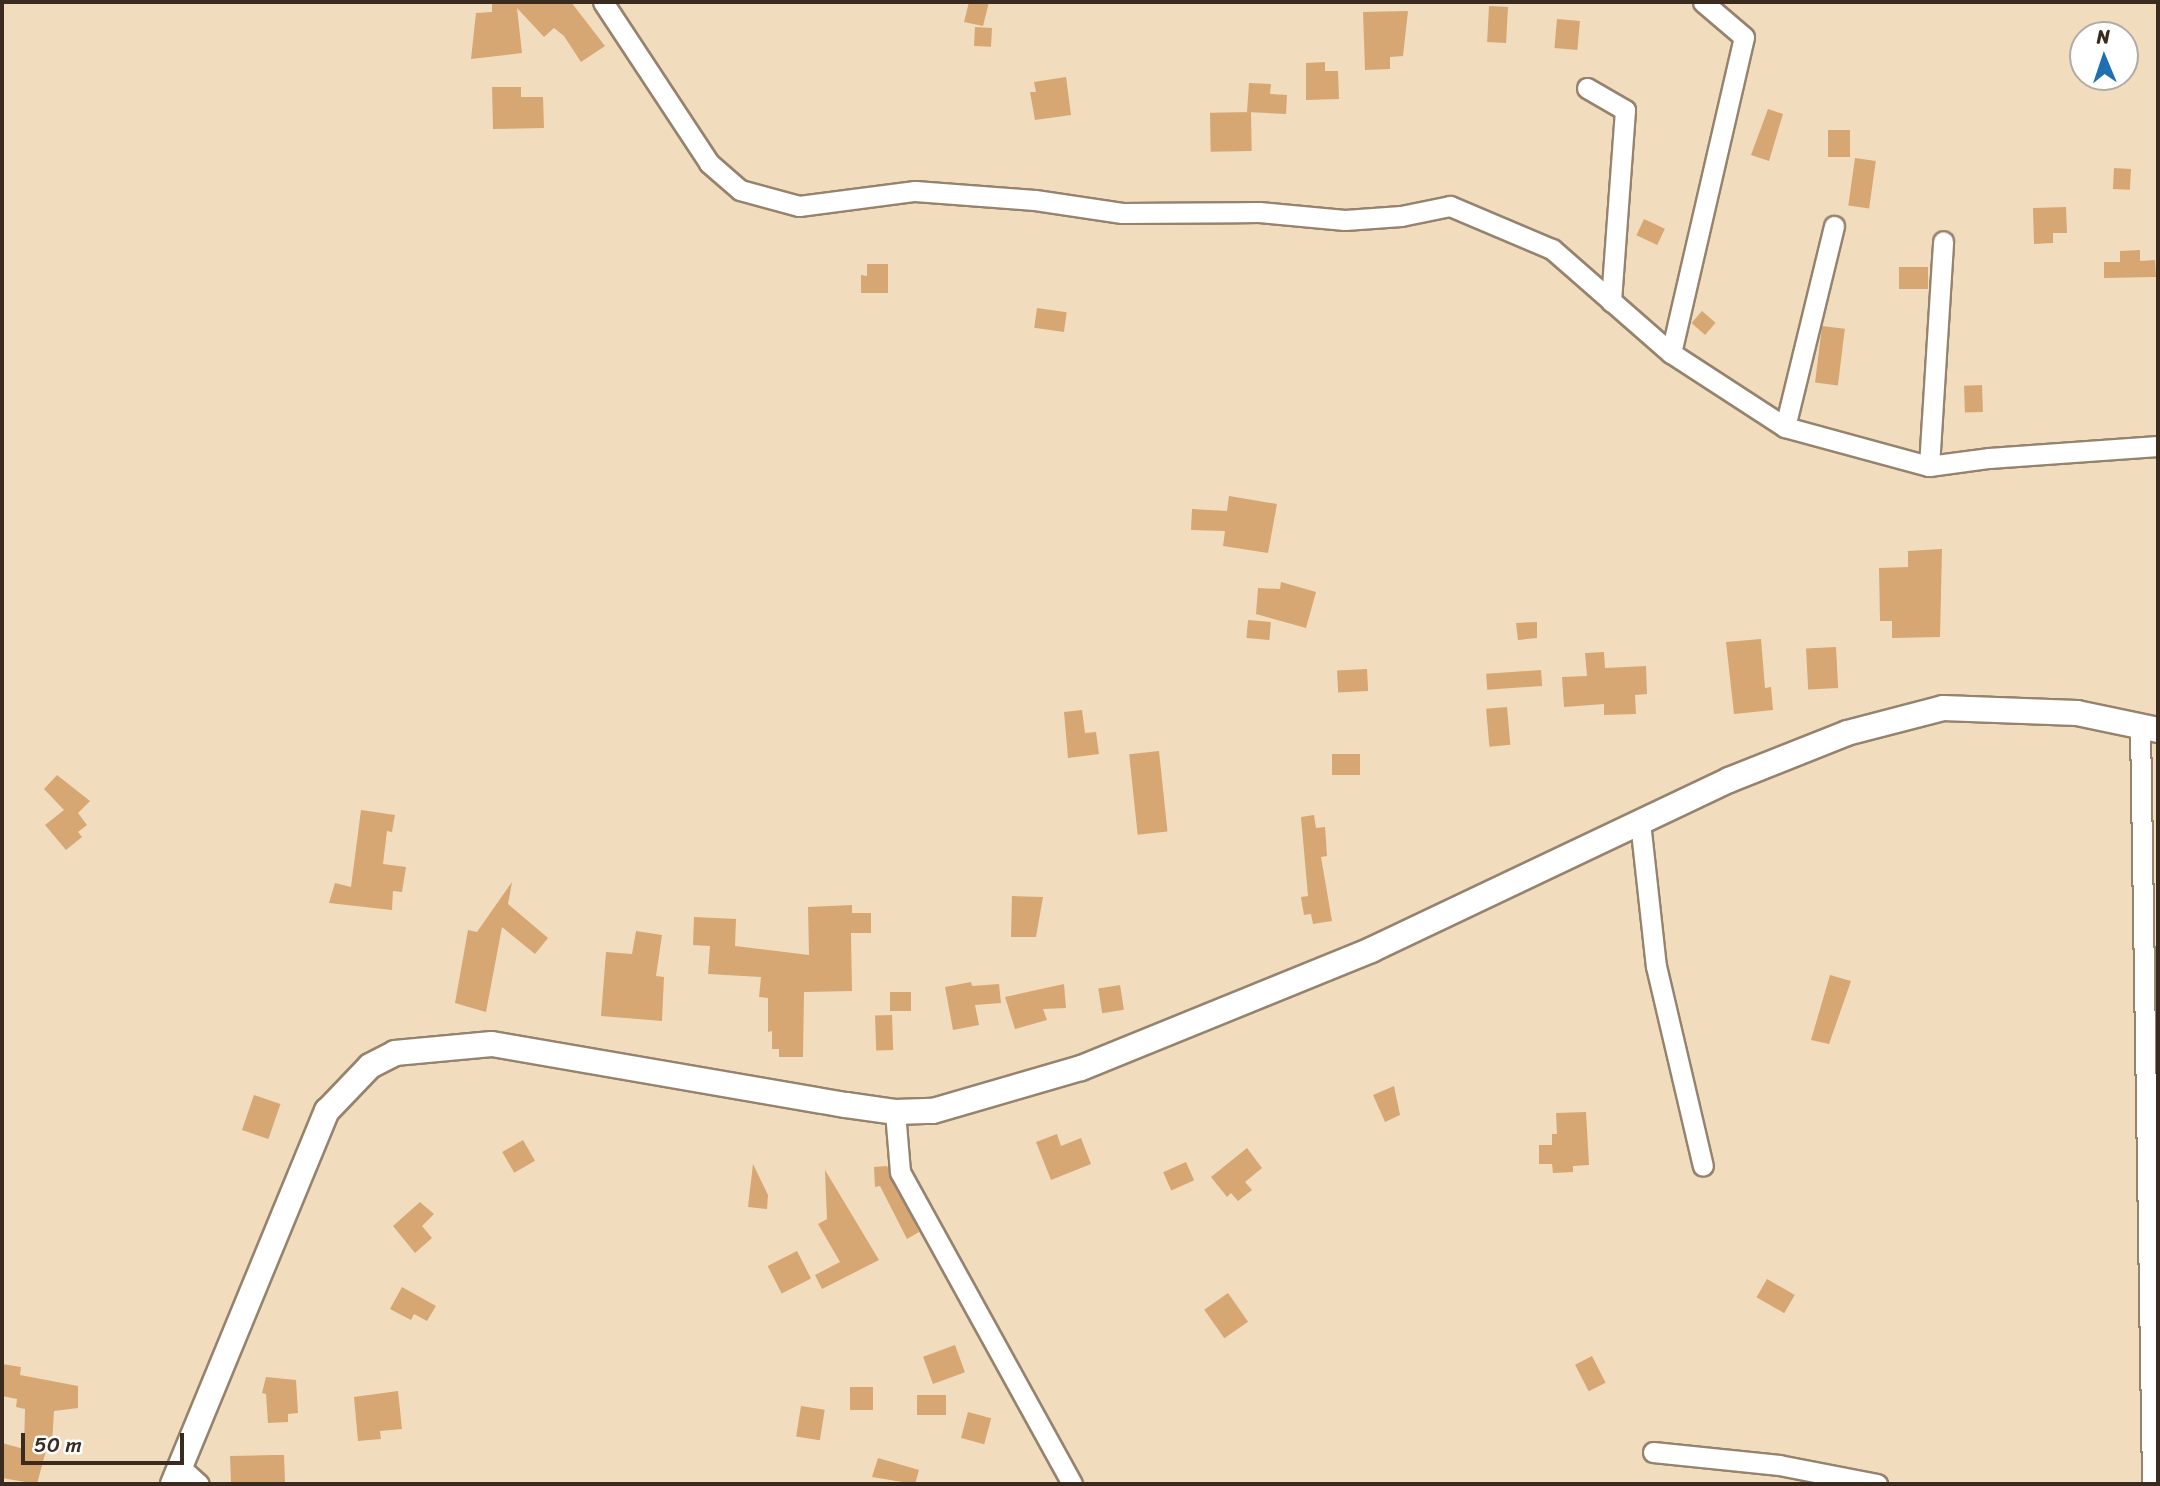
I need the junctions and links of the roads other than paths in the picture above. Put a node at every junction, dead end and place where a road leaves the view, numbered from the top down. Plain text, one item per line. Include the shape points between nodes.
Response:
1 (603, 2) edge
2 (1703, 2) edge
3 (1587, 88) dead end
4 (1834, 226) dead end
5 (1943, 241) dead end
6 (1611, 301) junction
7 (1671, 353) junction
8 (1785, 427) junction
9 (2158, 446) edge
10 (1929, 466) junction
11 (2149, 728) edge
12 (1640, 822) junction
13 (895, 1112) junction
14 (1703, 1166) dead end
15 (1653, 1452) dead end
16 (177, 1476) edge
17 (199, 1484) edge
18 (1072, 1484) edge
19 (1877, 1484) edge
20 (2152, 1484) edge

1 - 6 street via 709,163 740,190 799,206 915,191 1035,200 1122,213 1259,212 1345,220 1450,206 1552,249
2 - 7 street via 1744,37
3 - 6 street via 1625,110
4 - 8 street
5 - 10 street
6 - 7 street
7 - 8 street
8 - 10 street
9 - 10 street
11 - 12 street via 2077,713 1943,708 1847,733
11 - 20 street
12 - 13 street via 1371,950 1081,1068 933,1111
12 - 14 street via 1656,966
13 - 16 street via 492,1044 395,1053 370,1066 327,1111
13 - 18 street via 900,1172
15 - 19 street via 1779,1465
16 - 17 street

